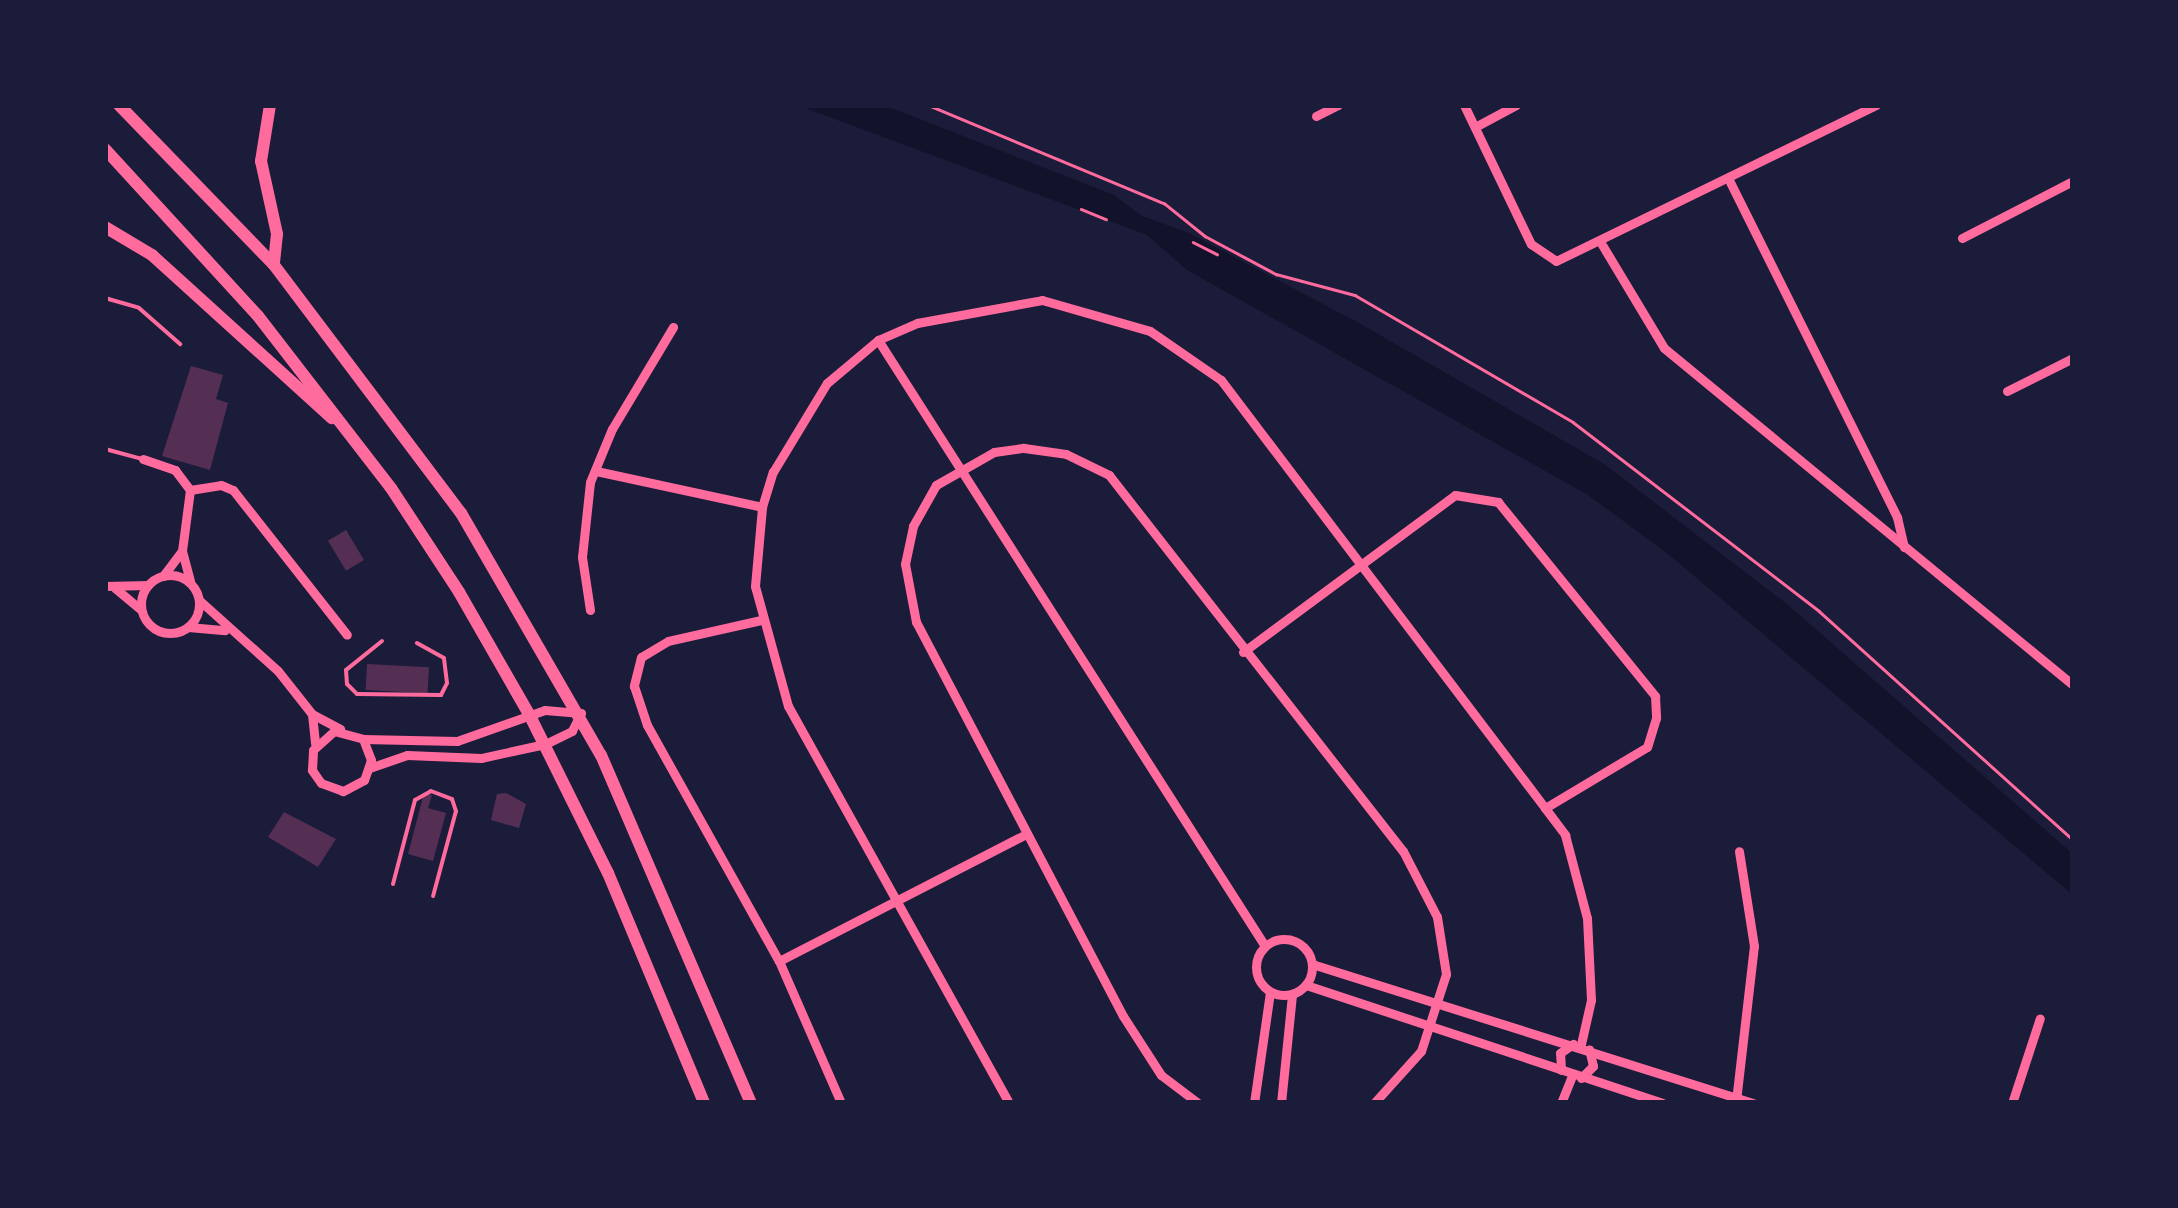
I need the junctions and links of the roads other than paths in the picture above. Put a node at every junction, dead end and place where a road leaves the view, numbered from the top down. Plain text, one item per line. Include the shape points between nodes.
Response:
1 (119, 105) edge
2 (270, 105) edge
3 (1338, 105) edge
4 (1464, 105) edge
5 (1516, 105) edge
6 (1876, 105) edge
7 (1316, 116) dead end
8 (1475, 127) junction
9 (105, 149) edge
10 (1729, 180) junction
11 (2073, 181) edge
12 (105, 227) edge
13 (1962, 238) dead end
14 (1601, 243) junction
15 (274, 265) junction
16 (105, 298) edge
17 (673, 327) dead end
18 (878, 340) junction
19 (180, 344) dead end
20 (2073, 358) edge
21 (2006, 391) dead end
22 (348, 432) junction
23 (105, 449) edge
24 (143, 459) joint
25 (963, 465) junction
26 (596, 471) junction
27 (190, 490) junction
28 (762, 507) junction
29 (1904, 549) junction
30 (182, 551) junction
31 (1360, 562) junction
32 (163, 576) junction
33 (191, 583) junction
34 (148, 585) junction
35 (110, 587) edge
36 (200, 600) junction
37 (141, 610) junction
38 (590, 610) dead end
39 (761, 620) junction
40 (188, 628) junction
41 (225, 630) junction
42 (347, 636) dead end
43 (382, 641) dead end
44 (417, 643) dead end
45 (1243, 652) junction
46 (2073, 685) edge
47 (312, 714) junction
48 (581, 714) junction
49 (530, 716) junction
50 (342, 730) junction
51 (363, 740) junction
52 (315, 744) junction
53 (545, 744) junction
54 (370, 768) junction
55 (1545, 808) junction
56 (1026, 834) junction
57 (1739, 851) dead end
58 (393, 884) dead end
59 (433, 896) dead end
60 (900, 898) junction
61 (1265, 946) junction
62 (779, 960) junction
63 (1312, 964) junction
64 (1306, 985) junction
65 (1270, 992) junction
66 (1292, 996) junction
67 (1439, 1005) junction
68 (2040, 1018) dead end
69 (1432, 1026) junction
70 (1582, 1045) junction
71 (1561, 1070) junction
72 (1576, 1078) junction
73 (1736, 1100) edge
74 (704, 1103) edge
75 (751, 1103) edge
76 (841, 1103) edge
77 (1009, 1103) edge
78 (1198, 1103) edge
79 (1254, 1103) edge
80 (1281, 1103) edge
81 (1374, 1103) edge
82 (1561, 1103) edge
83 (1662, 1103) edge
84 (1754, 1103) edge
85 (2012, 1103) edge

1 - 15 main road
2 - 15 main road via 261,162 277,234
3 - 7 street
4 - 8 street
5 - 8 street
6 - 10 street
8 - 14 street via 1540,256 1556,261
9 - 22 main road via 228,280
10 - 14 street
10 - 29 street via 1897,517
11 - 13 street
12 - 22 main road via 152,255
14 - 29 street via 1664,348
15 - 48 main road via 461,512
16 - 19 lane via 140,308
17 - 26 street via 637,381
18 - 25 street
18 - 28 street via 828,383 798,424
18 - 31 street via 969,310 1042,300 1150,330 1221,380
20 - 21 street
22 - 49 main road via 459,592
23 - 24 lane
24 - 27 street via 175,470
25 - 45 street via 1024,448 1066,454 1109,475
25 - 56 street via 936,486 912,526 910,600
25 - 61 street
26 - 28 street
26 - 38 street via 582,532
27 - 30 street
27 - 42 street via 233,490
28 - 39 street via 755,586
29 - 46 street
30 - 32 street
30 - 33 street
31 - 45 street
31 - 55 street
31 - 55 street via 1454,495 1498,502 1654,696 1647,747
32 - 33 street
32 - 34 street
33 - 36 street
34 - 35 street
34 - 37 street
35 - 37 street
36 - 40 street
36 - 41 street
37 - 40 street via 159,631
39 - 60 street via 788,706
39 - 62 street via 668,641 641,657 634,686 647,726
40 - 41 street
41 - 47 street via 278,672
43 - 44 lane via 346,670 346,684 357,694 440,694 447,682 444,658
45 - 67 street via 1403,850 1437,916 1446,969
47 - 50 street
47 - 52 street
48 - 49 street via 560,708
48 - 53 street via 572,732
48 - 75 main road via 678,922
49 - 51 street via 470,739
49 - 53 main road
50 - 51 street
50 - 52 street
51 - 54 street
52 - 54 street via 312,770 327,787 352,788
53 - 54 street via 481,758 407,755
53 - 74 main road via 632,928
55 - 70 street via 1565,835 1587,918 1591,1000
56 - 60 street
56 - 78 street via 1161,1075
57 - 73 street via 1754,946
58 - 59 lane via 414,800 431,791 452,799 456,811
60 - 62 street
60 - 77 street
61 - 63 street via 1274,940 1295,943
61 - 65 street via 1256,970
62 - 76 street
63 - 64 street
63 - 67 street
64 - 66 street
64 - 69 street
65 - 66 street
65 - 79 street
66 - 80 street
67 - 69 street
67 - 70 street
68 - 85 street
69 - 71 street
69 - 81 street via 1406,1072
70 - 71 street via 1560,1052
70 - 72 street via 1594,1066
70 - 73 street
71 - 72 street
72 - 82 street
72 - 83 street
73 - 84 street

